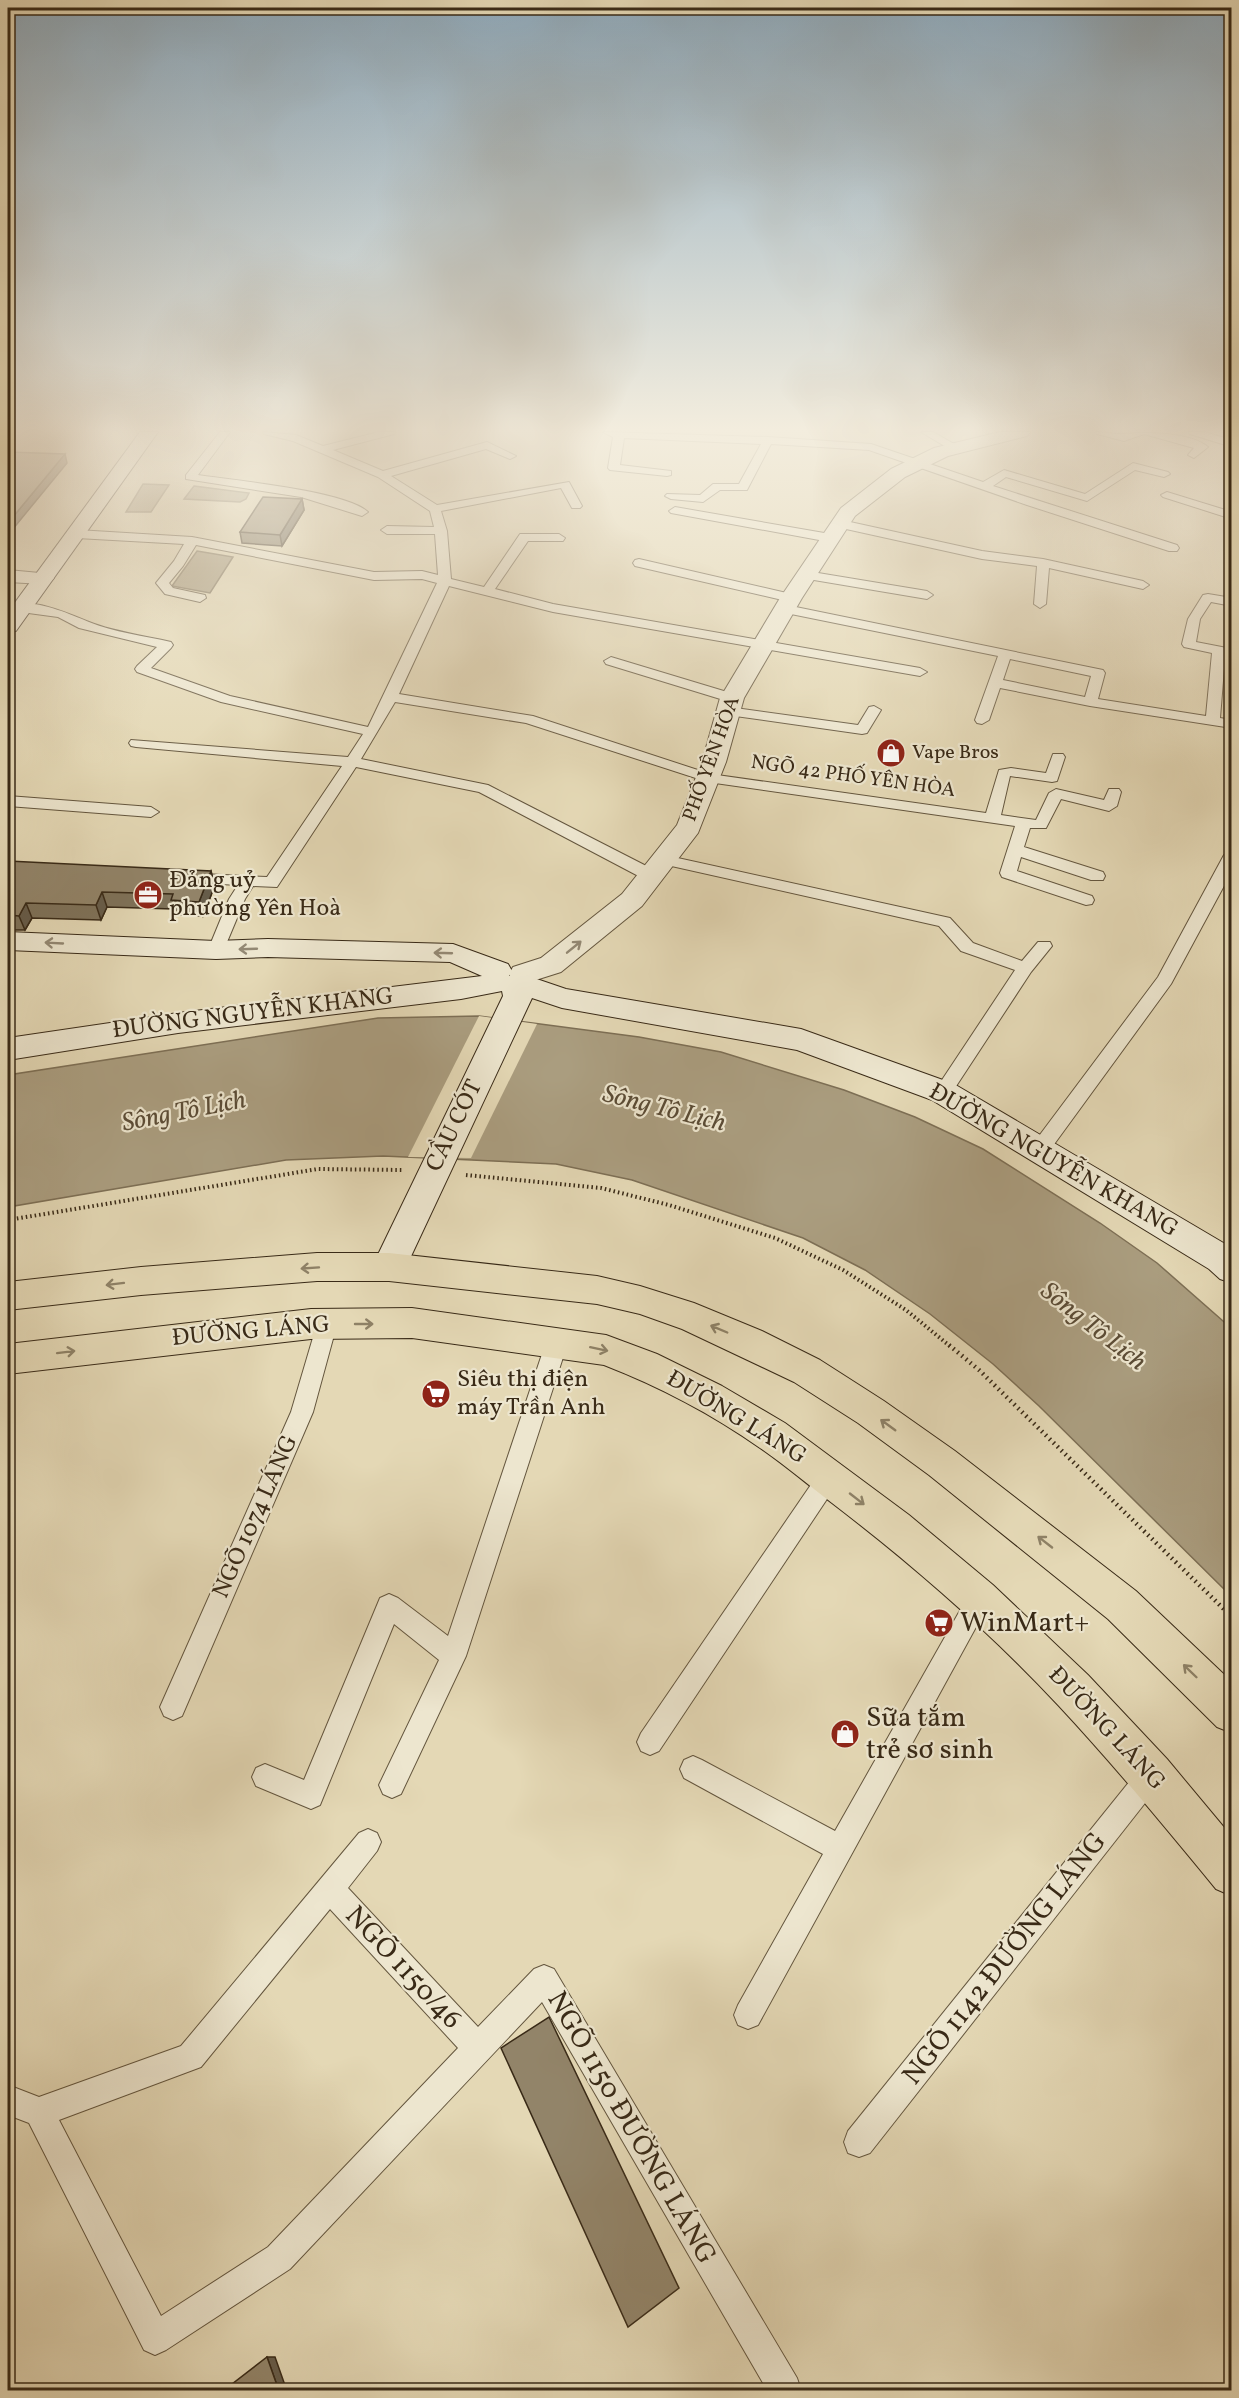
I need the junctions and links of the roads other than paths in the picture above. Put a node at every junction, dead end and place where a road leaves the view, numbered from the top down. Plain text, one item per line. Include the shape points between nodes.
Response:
1 (69, 544) edge
2 (191, 544) edge
3 (202, 544) edge
4 (442, 544) edge
5 (521, 544) edge
6 (827, 544) edge
7 (915, 544) edge
8 (1160, 544) edge
9 (1173, 548) dead end
10 (639, 563) dead end
11 (1043, 563) junction
12 (806, 574) junction
13 (8, 576) edge
14 (43, 578) junction
15 (445, 580) junction
16 (1143, 585) dead end
17 (487, 591) junction
18 (927, 595) dead end
19 (200, 598) dead end
20 (1232, 602) edge
21 (788, 603) junction
22 (1040, 604) dead end
23 (21, 608) junction
24 (8, 626) edge
25 (766, 643) junction
26 (1225, 652) edge
27 (1005, 654) junction
28 (611, 661) dead end
29 (920, 672) dead end
30 (995, 683) junction
31 (391, 697) junction
32 (1090, 702) junction
33 (730, 704) junction
34 (874, 710) dead end
35 (982, 720) dead end
36 (1213, 721) junction
37 (1232, 724) edge
38 (372, 732) junction
39 (136, 742) dead end
40 (1058, 757) dead end
41 (352, 762) junction
42 (708, 778) junction
43 (1114, 792) dead end
44 (8, 801) edge
45 (151, 812) dead end
46 (992, 819) junction
47 (1024, 823) junction
48 (1016, 850) junction
49 (1232, 855) edge
50 (658, 868) junction
51 (1010, 868) junction
52 (168, 876) edge
53 (1097, 876) dead end
54 (249, 880) junction
55 (1061, 887) dead end
56 (1086, 900) dead end
57 (8, 941) edge
58 (1044, 946) dead end
59 (216, 950) junction
60 (1024, 968) junction
61 (511, 979) junction
62 (8, 1049) edge
63 (942, 1092) junction
64 (1040, 1149) junction
65 (1228, 1259) edge
66 (389, 1267) junction
67 (8, 1296) edge
68 (327, 1324) junction
69 (557, 1342) junction
70 (8, 1359) edge
71 (829, 1477) junction
72 (979, 1599) junction
73 (454, 1656) junction
74 (173, 1707) dead end
75 (1232, 1712) edge
76 (650, 1742) dead end
77 (693, 1769) dead end
78 (1151, 1775) junction
79 (265, 1777) dead end
80 (392, 1785) dead end
81 (368, 1842) dead end
82 (841, 1849) junction
83 (1232, 1873) edge
84 (329, 1888) junction
85 (748, 2015) dead end
86 (478, 2048) junction
87 (8, 2100) edge
88 (39, 2112) junction
89 (859, 2142) dead end
90 (785, 2391) edge

1 - 14 street
2 - 19 lane via 162,583 169,591
3 - 15 lane via 374,576 422,575
4 - 15 lane
5 - 17 lane
6 - 12 street, PHỐ YÊN HÒA
7 - 11 lane
8 - 9 lane
10 - 21 lane
11 - 16 lane
11 - 22 lane
12 - 18 lane
12 - 21 street, PHỐ YÊN HÒA
13 - 14 street
14 - 23 street
15 - 17 lane
15 - 31 lane
17 - 25 lane via 553,608
20 - 26 lane via 1208,598 1194,619 1189,644
21 - 25 street, PHỐ YÊN HÒA
21 - 27 lane
23 - 24 street
23 - 38 lane via 56,613 84,625 166,645 142,669 226,699
25 - 29 lane
25 - 33 street, PHỐ YÊN HÒA
26 - 36 lane
27 - 30 lane
27 - 32 lane via 1098,674
28 - 33 lane
30 - 32 lane
30 - 35 lane
31 - 38 lane
31 - 42 lane, NGÕ 42 PHỐ YÊN HÒA via 528,719
32 - 36 lane
33 - 34 lane via 862,730
33 - 42 street, PHỐ YÊN HÒA
36 - 37 lane
38 - 41 lane
39 - 41 lane
40 - 46 lane via 1052,778 1004,773
41 - 50 lane via 483,788
41 - 54 lane via 271,883
42 - 46 lane, NGÕ 42 PHỐ YÊN HÒA
42 - 50 street, PHỐ YÊN HÒA via 690,827
43 - 47 lane via 1109,806 1056,793 1041,825
44 - 45 lane
46 - 47 lane, NGÕ 42 PHỐ YÊN HÒA
47 - 48 lane
48 - 51 lane
48 - 53 lane
49 - 64 lane via 1165,980
50 - 60 lane via 944,922 967,947
61 -> 50 street, PHỐ YÊN HÒA via 551,964 632,900
51 - 55 lane
51 - 56 lane via 1008,873
52 - 54 lane
54 - 59 lane
59 -> 57 street, ĐƯỜNG NGUYỄN KHANG
58 - 60 lane
61 -> 59 street, ĐƯỜNG NGUYỄN KHANG via 453,953
60 - 63 lane
61 - 62 street, ĐƯỜNG NGUYỄN KHANG via 469,989 92,1034
61 - 63 street, ĐƯỜNG NGUYỄN KHANG via 562,998 801,1040
61 - 66 street, CẦU CÓT via 518,996
63 - 64 street, ĐƯỜNG NGUYỄN KHANG
64 - 65 street, ĐƯỜNG NGUYỄN KHANG
66 -> 67 main road via 294,1269
75 -> 66 main road via 1122,1605 1052,1548 880,1419 807,1371 694,1318 640,1300 597,1290
68 -> 69 main road, ĐƯỜNG LÁNG via 412,1323
70 -> 68 main road, ĐƯỜNG LÁNG
68 - 74 lane, NGÕ 1074 LÁNG via 302,1412
69 -> 71 main road, ĐƯỜNG LÁNG via 606,1350 679,1381 772,1435
69 - 73 lane
71 -> 72 main road, ĐƯỜNG LÁNG
71 - 76 lane
72 - 78 main road, ĐƯỜNG LÁNG via 1073,1690
72 - 82 lane
73 - 79 lane via 389,1606 311,1796
73 - 80 lane
77 - 82 lane
78 - 83 main road, ĐƯỜNG LÁNG
78 - 89 lane, NGÕ 1142 ĐƯỜNG LÁNG
81 - 84 lane
82 - 85 lane
84 - 86 lane, NGÕ 1150/46
84 - 88 lane via 191,2057
86 - 88 lane, NGÕ 1150 ĐƯỜNG LÁNG via 279,2258 155,2339
86 - 90 lane, NGÕ 1150 ĐƯỜNG LÁNG via 544,1979
87 - 88 lane

